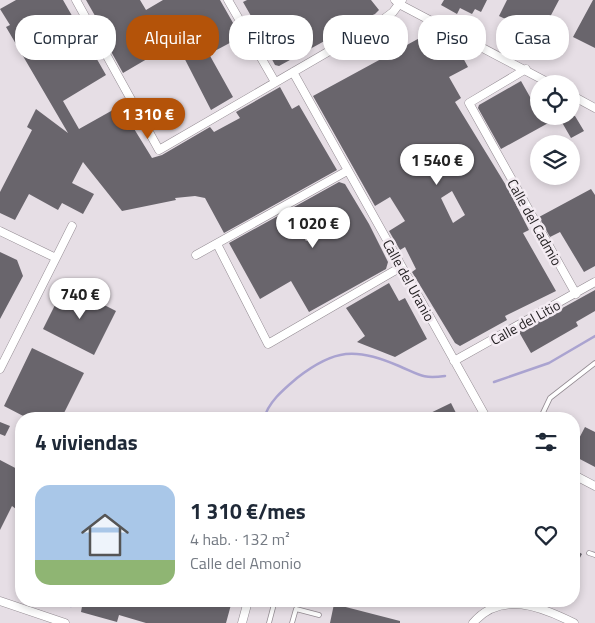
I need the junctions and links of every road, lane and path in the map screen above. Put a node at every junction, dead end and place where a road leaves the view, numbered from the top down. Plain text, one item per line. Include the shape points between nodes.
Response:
1 (76, 0) edge
2 (228, 0) edge
3 (398, 1) edge
4 (526, 69) junction
5 (293, 72) junction
6 (536, 75) edge
7 (275, 82) junction
8 (580, 100) edge
9 (595, 108) edge
10 (347, 171) junction
11 (72, 226) dead end
12 (0, 231) edge
13 (217, 244) junction
14 (196, 255) dead end
15 (56, 258) junction
16 (401, 267) junction
17 (595, 282) edge
18 (576, 294) junction
19 (454, 361) junction
20 (595, 363) edge
21 (593, 367) edge
22 (0, 369) edge
23 (481, 409) joint
24 (483, 412) edge
25 (543, 412) edge
26 (580, 478) edge
27 (595, 486) edge
28 (590, 552) dead end
29 (595, 555) edge
30 (0, 602) edge
31 (15, 607) edge
32 (15, 607) edge
33 (246, 607) edge
34 (273, 607) edge
35 (502, 607) edge
36 (536, 607) edge
37 (319, 615) dead end
38 (571, 622) edge
39 (65, 623) edge
40 (242, 623) edge
41 (269, 623) edge
42 (292, 623) edge
43 (473, 623) edge

1 - 7 street via 159,150
2 - 7 street
3 - 4 street
3 - 5 street via 393,12 381,21
4 - 6 street
4 - 18 street, Calle del Cadmio via 469,102
5 - 7 street
5 - 10 street, Calle del Uranio
8 - 9 street
10 - 13 street
10 - 16 street, Calle del Uranio
11 - 15 street
12 - 15 street
13 - 14 street
13 - 16 street via 268,344
15 - 22 street
16 - 19 street, Calle del Uranio
17 - 18 street, Calle del Litio
18 - 19 street, Calle del Litio
19 - 23 street, Calle del Uranio
20 - 21 lane
21 - 25 lane via 550,398
23 - 24 street, Calle del Uranio
26 - 27 street
28 - 29 lane
30 - 32 street
31 - 39 street
33 - 40 street
34 - 41 lane
35 - 43 street via 486,612
36 - 38 street
37 - 42 lane via 296,609

